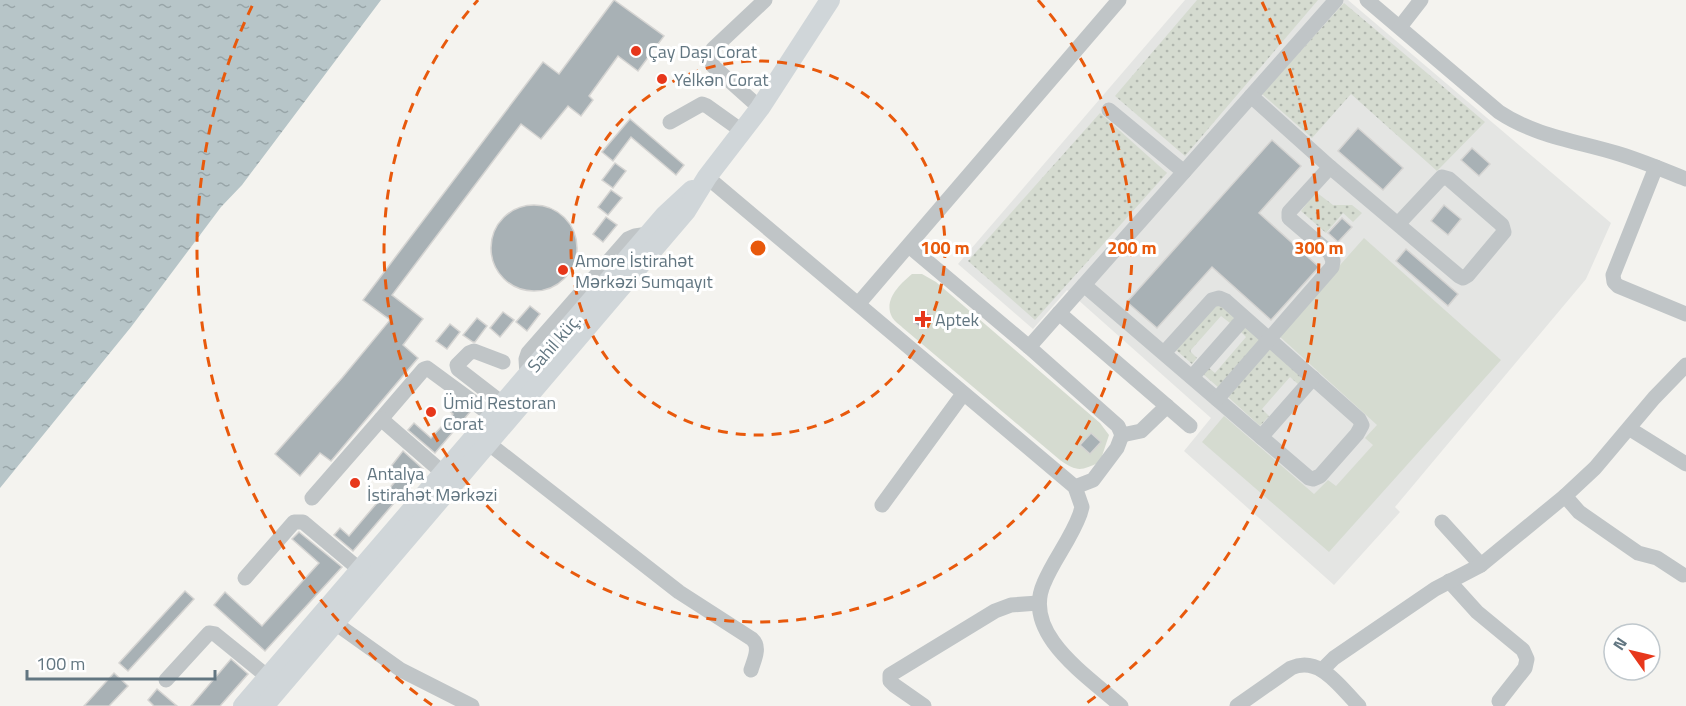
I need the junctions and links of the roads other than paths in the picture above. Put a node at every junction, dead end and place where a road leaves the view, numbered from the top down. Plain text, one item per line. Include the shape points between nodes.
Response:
1 (765, 0) edge
2 (830, 0) edge
3 (1119, 0) edge
4 (1336, 0) edge
5 (1367, 0) edge
6 (1421, 0) edge
7 (1401, 27) junction
8 (1251, 96) junction
9 (760, 108) junction
10 (1109, 110) dead end
11 (670, 123) dead end
12 (742, 131) junction
13 (1330, 167) junction
14 (1656, 167) junction
15 (1184, 172) junction
16 (707, 177) junction
17 (1686, 179) edge
18 (1398, 224) junction
19 (909, 246) junction
20 (1084, 285) junction
21 (859, 303) junction
22 (1059, 313) junction
23 (1686, 314) edge
24 (1244, 318) junction
25 (1270, 340) junction
26 (1029, 347) junction
27 (1164, 353) junction
28 (503, 362) dead end
29 (1686, 365) edge
30 (1191, 377) junction
31 (1313, 378) junction
32 (963, 394) junction
33 (1217, 399) junction
34 (1167, 406) junction
35 (497, 409) junction
36 (381, 419) junction
37 (1190, 426) dead end
38 (1630, 429) junction
39 (1122, 435) junction
40 (1261, 437) junction
41 (488, 443) junction
42 (1686, 464) edge
43 (442, 472) junction
44 (1075, 488) junction
45 (1565, 496) junction
46 (312, 498) dead end
47 (882, 505) dead end
48 (1442, 522) dead end
49 (1481, 565) junction
50 (359, 570) junction
51 (1683, 575) dead end
52 (245, 578) dead end
53 (1449, 581) junction
54 (1038, 603) junction
55 (335, 623) junction
56 (751, 670) dead end
57 (1322, 670) junction
58 (268, 677) junction
59 (166, 680) dead end
60 (1499, 701) dead end
61 (243, 706) edge
62 (264, 706) edge
63 (472, 706) edge
64 (924, 706) edge
65 (1121, 706) edge
66 (1237, 706) edge
67 (1359, 706) edge

1 - 9 street via 710,56 713,66
2 - 9 main road, Sahil küç.
3 - 19 street
4 - 8 street
5 - 7 street
6 - 7 street
7 - 14 street via 1515,122
8 - 13 street
8 - 15 street
9 - 12 main road, Sahil küç.
10 - 15 street
11 - 12 street via 702,105
12 - 16 main road, Sahil küç.
13 - 18 street
13 - 25 street via 1289,212 1289,218 1330,253 1332,267
14 - 17 street
14 - 23 street via 1614,282
15 - 20 street
16 - 21 street
16 - 35 main road, Sahil küç. via 648,234
16 - 41 main road, Sahil küç. via 686,212
18 - 18 street via 1463,278 1504,232 1502,225 1442,177
19 - 21 street
19 - 26 street
20 - 22 street
20 - 27 street
21 - 32 street
22 - 26 street
22 - 34 street
24 - 25 street
24 - 27 street via 1226,301 1212,300
24 - 30 street
25 - 31 street
25 - 33 street
26 - 39 street via 1112,419
27 - 30 street
28 - 35 street via 474,351 457,365
29 - 38 street
30 - 33 street
31 - 40 street
31 - 40 street via 1362,425 1320,476 1308,478
32 - 44 street
32 - 47 street
33 - 40 street
34 - 37 street
34 - 39 street via 1141,431
35 - 36 street via 427,368
35 - 43 main road, Sahil küç.
36 - 43 street
36 - 46 street
38 - 42 street
38 - 45 street
39 - 44 street via 1118,448 1093,480
41 - 55 main road, Sahil küç.
41 - 56 street via 679,592 752,639 757,649
43 - 50 main road, Sahil küç.
44 - 54 street via 1082,507 1080,514 1045,580
45 - 49 street
45 - 51 street via 1579,512 1638,553 1657,558
48 - 49 street
49 - 53 street
50 - 52 street via 303,522 294,522
50 - 58 main road, Sahil küç.
53 - 57 street
53 - 60 street via 1477,612 1523,650 1527,659 1525,668
54 - 64 street via 995,611 890,675 894,685
54 - 65 street via 1041,622 1053,642
55 - 62 main road, Sahil küç.
55 - 63 street via 401,670
57 - 66 street via 1300,664
57 - 67 street
58 - 59 street via 209,633
58 - 61 main road, Sahil küç.

